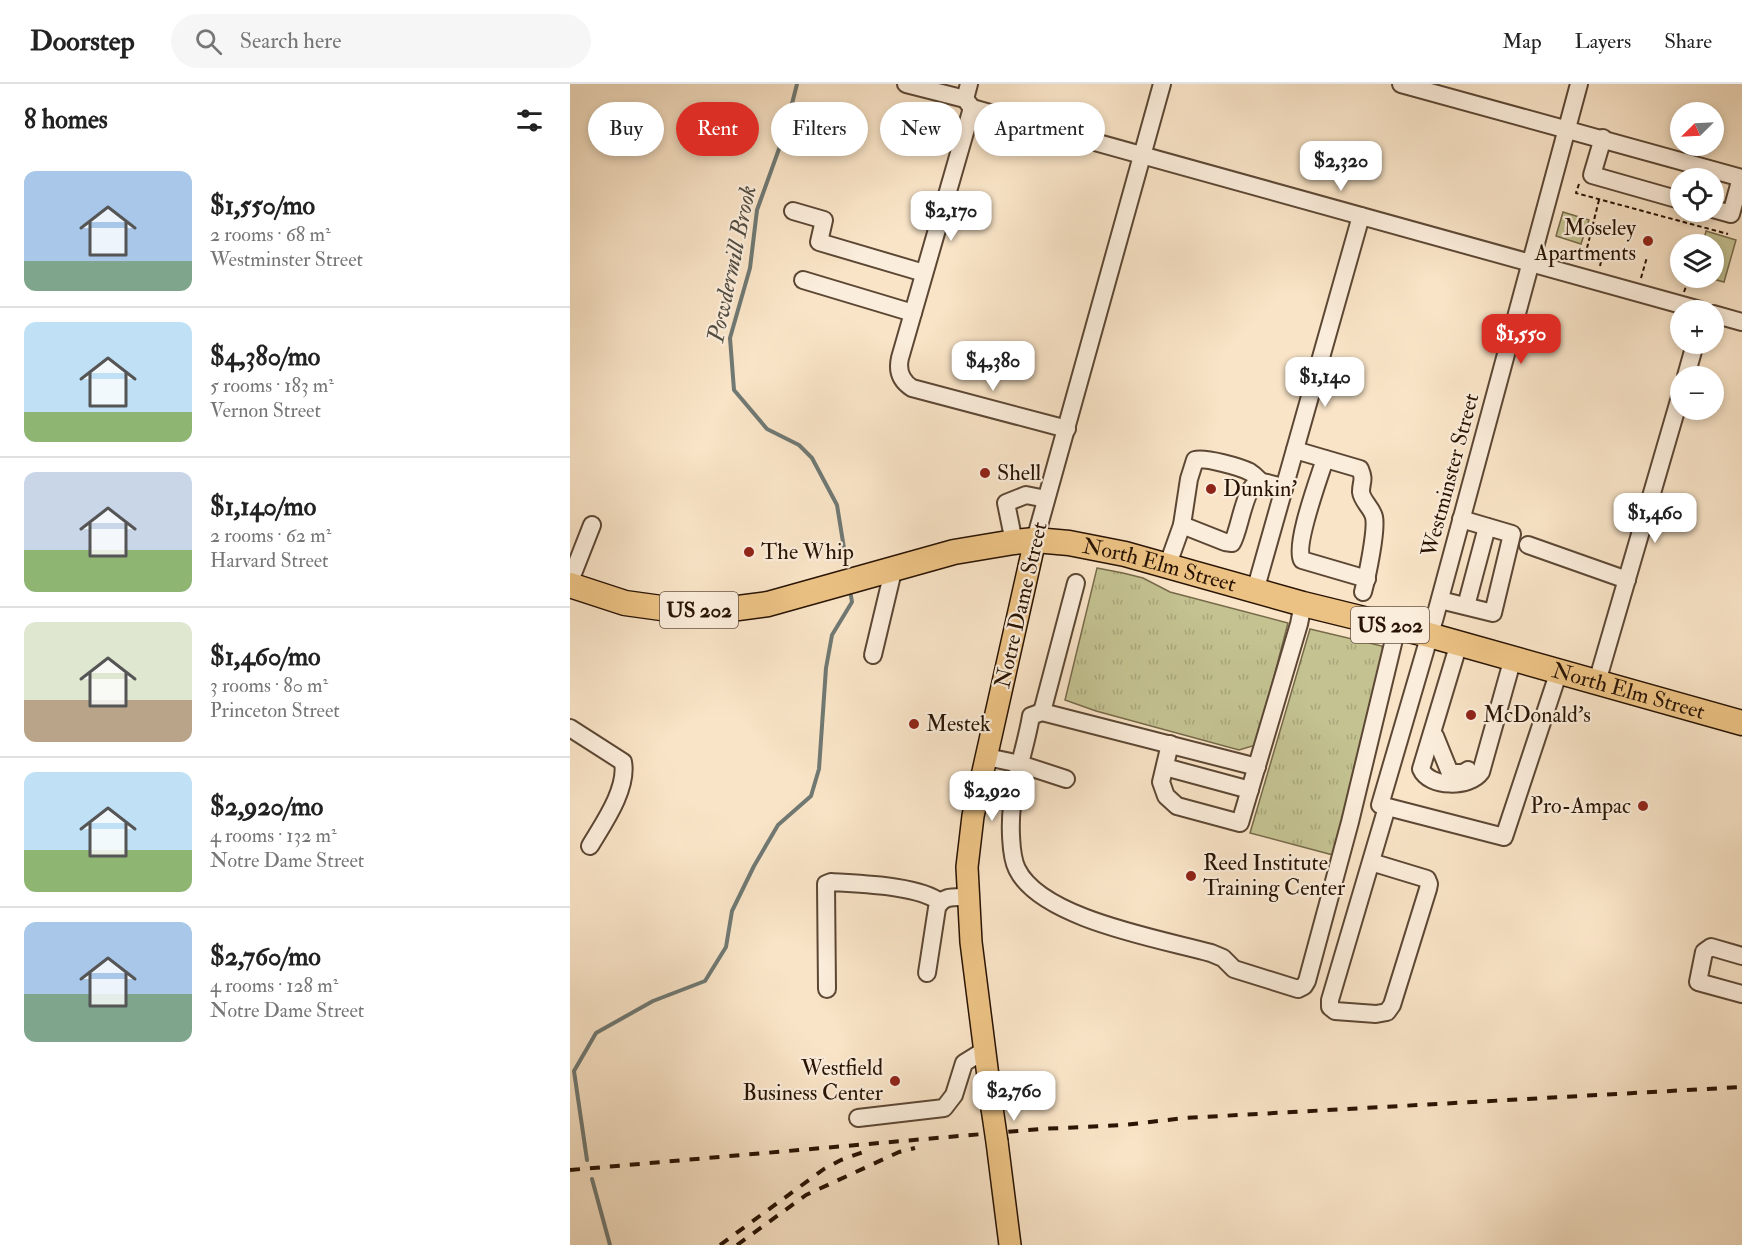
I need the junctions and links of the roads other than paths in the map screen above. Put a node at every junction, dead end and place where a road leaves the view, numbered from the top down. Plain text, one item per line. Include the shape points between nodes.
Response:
1 (906, 84) edge
2 (1162, 84) edge
3 (1401, 84) edge
4 (1579, 84) edge
5 (969, 97) edge
6 (1567, 128) junction
7 (1603, 138) junction
8 (1143, 154) junction
9 (1742, 178) edge
10 (1670, 197) edge
11 (793, 211) dead end
12 (1724, 212) edge
13 (1361, 216) junction
14 (1531, 263) junction
15 (924, 273) junction
16 (803, 280) dead end
17 (1670, 301) edge
18 (913, 313) junction
19 (1724, 317) edge
20 (1742, 322) edge
21 (1673, 420) edge
22 (1067, 429) junction
23 (1295, 450) junction
24 (1325, 459) junction
25 (1261, 482) junction
26 (1284, 488) junction
27 (1046, 499) junction
28 (1461, 519) junction
29 (592, 525) dead end
30 (1182, 525) junction
31 (1487, 527) junction
32 (1025, 541) junction
33 (1528, 545) dead end
34 (894, 567) junction
35 (1167, 567) junction
36 (570, 580) edge
37 (1627, 580) junction
38 (1076, 583) dead end
39 (570, 585) edge
40 (1255, 591) junction
41 (1440, 600) junction
42 (1303, 604) junction
43 (1466, 606) junction
44 (1397, 627) junction
45 (1429, 635) junction
46 (1458, 643) junction
47 (873, 655) dead end
48 (1513, 658) junction
49 (1559, 671) junction
50 (1597, 682) junction
51 (1506, 683) junction
52 (1042, 712) junction
53 (1437, 715) junction
54 (1741, 717) edge
55 (570, 728) edge
56 (1170, 744) junction
57 (987, 757) junction
58 (1020, 764) junction
59 (1165, 766) junction
60 (1257, 767) junction
61 (1066, 779) dead end
62 (1250, 790) junction
63 (1387, 807) junction
64 (590, 846) dead end
65 (1371, 862) junction
66 (968, 897) junction
67 (940, 902) junction
68 (1742, 956) edge
69 (927, 973) dead end
70 (827, 989) dead end
71 (1742, 994) edge
72 (985, 1050) junction
73 (858, 1118) dead end
74 (1010, 1245) edge

1 - 5 street
2 - 8 street, Notre Dame Street
3 - 6 street
4 - 6 street, Westminster Street
5 - 8 street
5 - 15 street
6 - 7 street
6 - 14 street, Westminster Street
7 - 9 street
7 - 10 street via 1592,175
8 - 13 street
8 - 22 street, Notre Dame Street
9 - 12 street via 1731,214
11 - 15 street via 824,219 819,242
13 - 14 street
13 - 23 street
14 - 17 street
14 - 28 street, Westminster Street
15 - 18 street
16 - 18 street
18 - 22 street via 899,364 907,384
19 - 20 street
21 - 37 street
22 - 27 street, Notre Dame Street
23 - 24 street
23 - 26 street
24 - 24 street via 1360,470 1364,479 1361,492 1375,520 1365,586 1302,560 1299,555
25 - 26 street
25 - 30 street via 1248,493 1232,543
25 - 30 street via 1248,471 1198,458
26 - 40 street
27 - 32 street, Notre Dame Street
27 - 32 street via 1026,495 1006,503
28 - 31 street
28 - 41 street, Westminster Street
29 - 36 street
30 - 35 street
31 - 43 street
31 - 43 street via 1512,534 1493,614
32 - 34 highway, North Elm Street / US 202 via 954,552
32 - 35 highway, North Elm Street / US 202 via 1089,546
32 - 57 main road, Notre Dame Street
33 - 37 street
34 - 39 highway, North Elm Street / US 202 via 768,604 723,610 683,611 625,603
34 - 47 street
35 - 40 highway, North Elm Street / US 202
37 - 50 street
38 - 52 street
40 - 42 highway, North Elm Street / US 202
41 - 43 street
41 - 45 street, Westminster Street
42 - 44 highway, North Elm Street / US 202
42 - 60 street
44 - 45 highway, North Elm Street / US 202
44 - 58 street via 1307,981 1298,989 1234,969 1211,953 1090,921 1042,897 1024,881 1013,855 1012,807
45 - 46 highway, North Elm Street / US 202
45 - 63 street, Westminster Street via 1380,805
46 - 48 highway, North Elm Street / US 202
46 - 53 street
48 - 49 highway, North Elm Street / US 202
48 - 51 street
49 - 50 highway, North Elm Street / US 202
49 - 63 street via 1504,837
50 - 54 highway, North Elm Street / US 202
51 - 53 street via 1495,696 1473,767 1463,774 1450,773 1435,736
51 - 53 street via 1476,779 1441,783 1431,781 1420,769
52 - 56 street
52 - 58 street via 1031,716
55 - 64 street via 623,762 626,774
56 - 59 street
56 - 60 street
57 - 58 street
57 - 66 main road, Notre Dame Street via 969,844
58 - 61 street
59 - 62 street
59 - 62 street via 1161,782 1166,796 1177,806 1240,823
60 - 62 street
63 - 65 street
65 - 65 street via 1427,879 1428,889 1387,1012 1335,1011 1330,1000
66 - 67 street via 948,897
66 - 72 main road, Notre Dame Street
67 - 69 street
67 - 70 street via 933,896 895,888 826,884
68 - 71 street via 1711,947 1704,952 1698,982
72 - 73 street via 964,1063 954,1095 944,1108
72 - 74 main road, Notre Dame Street, bridge

